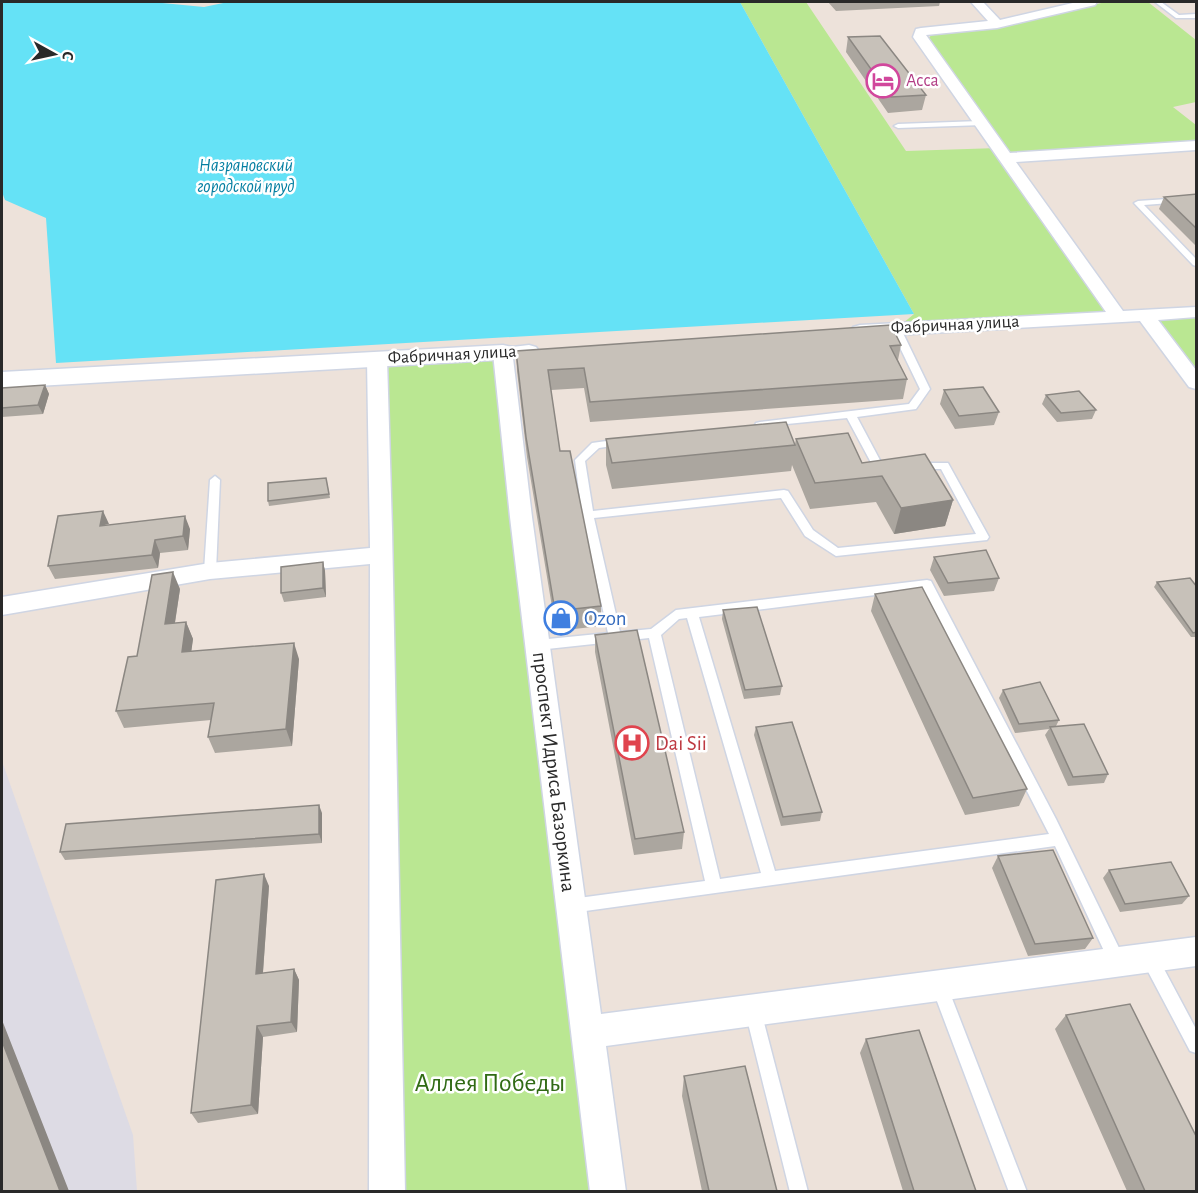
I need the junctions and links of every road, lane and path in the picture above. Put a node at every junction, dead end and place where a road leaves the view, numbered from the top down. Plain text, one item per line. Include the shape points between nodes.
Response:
1 (977, 2) edge
2 (1091, 2) edge
3 (1158, 2) edge
4 (1197, 16) edge
5 (997, 24) junction
6 (980, 123) junction
7 (898, 126) dead end
8 (1197, 145) edge
9 (1005, 158) junction
10 (1197, 199) edge
11 (1197, 263) edge
12 (1197, 312) edge
13 (1143, 314) junction
14 (1118, 316) junction
15 (896, 329) junction
16 (836, 332) edge
17 (551, 350) edge
18 (503, 353) junction
19 (377, 359) junction
20 (2, 380) edge
21 (1197, 383) edge
22 (850, 414) junction
23 (746, 427) edge
24 (631, 441) edge
25 (215, 480) dead end
26 (588, 515) junction
27 (380, 555) junction
28 (210, 572) junction
29 (2, 606) edge
30 (692, 613) junction
31 (654, 633) junction
32 (615, 636) junction
33 (537, 645) junction
34 (1059, 839) junction
35 (770, 878) junction
36 (714, 886) junction
37 (571, 906) junction
38 (1197, 952) edge
39 (1150, 959) junction
40 (1118, 964) junction
41 (940, 988) junction
42 (753, 1011) junction
43 (588, 1032) junction
44 (1197, 1045) edge
45 (387, 1191) edge
46 (608, 1191) edge
47 (799, 1191) edge
48 (1018, 1191) edge

1 - 5 street
2 - 5 street
3 - 4 lane via 1178,17
5 - 6 street via 921,32 919,37
6 - 7 lane
6 - 9 street
8 - 9 street
9 - 14 street
10 - 11 lane via 1138,203
12 - 13 street, Фабричная улица
13 - 14 street, Фабричная улица
13 - 21 street
14 - 15 street, Фабричная улица
15 - 16 street, Фабричная улица
15 - 22 lane via 925,389 912,407
17 - 18 street, Фабричная улица
18 - 19 street, Фабричная улица
18 - 33 street, проспект Идриса Базоркина
19 - 20 street, Фабричная улица
19 - 27 street
22 - 23 lane
22 - 26 lane via 879,468 944,465 983,537 836,552 809,533 784,494
24 - 26 lane via 596,445 580,460
25 - 28 lane
26 - 32 lane
27 - 28 street
27 - 45 street
28 - 29 street
30 - 31 lane via 676,615
30 - 34 lane via 927,584
30 - 35 lane
31 - 32 lane
31 - 36 lane
32 - 33 lane
33 - 37 street, проспект Идриса Базоркина
34 - 35 lane
34 - 40 lane
35 - 36 lane
36 - 37 lane
37 - 43 street, проспект Идриса Базоркина
38 - 39 street
39 - 40 street
39 - 44 lane
40 - 41 street
41 - 42 street
41 - 48 lane
42 - 43 street
42 - 47 lane
43 - 46 street, проспект Идриса Базоркина

